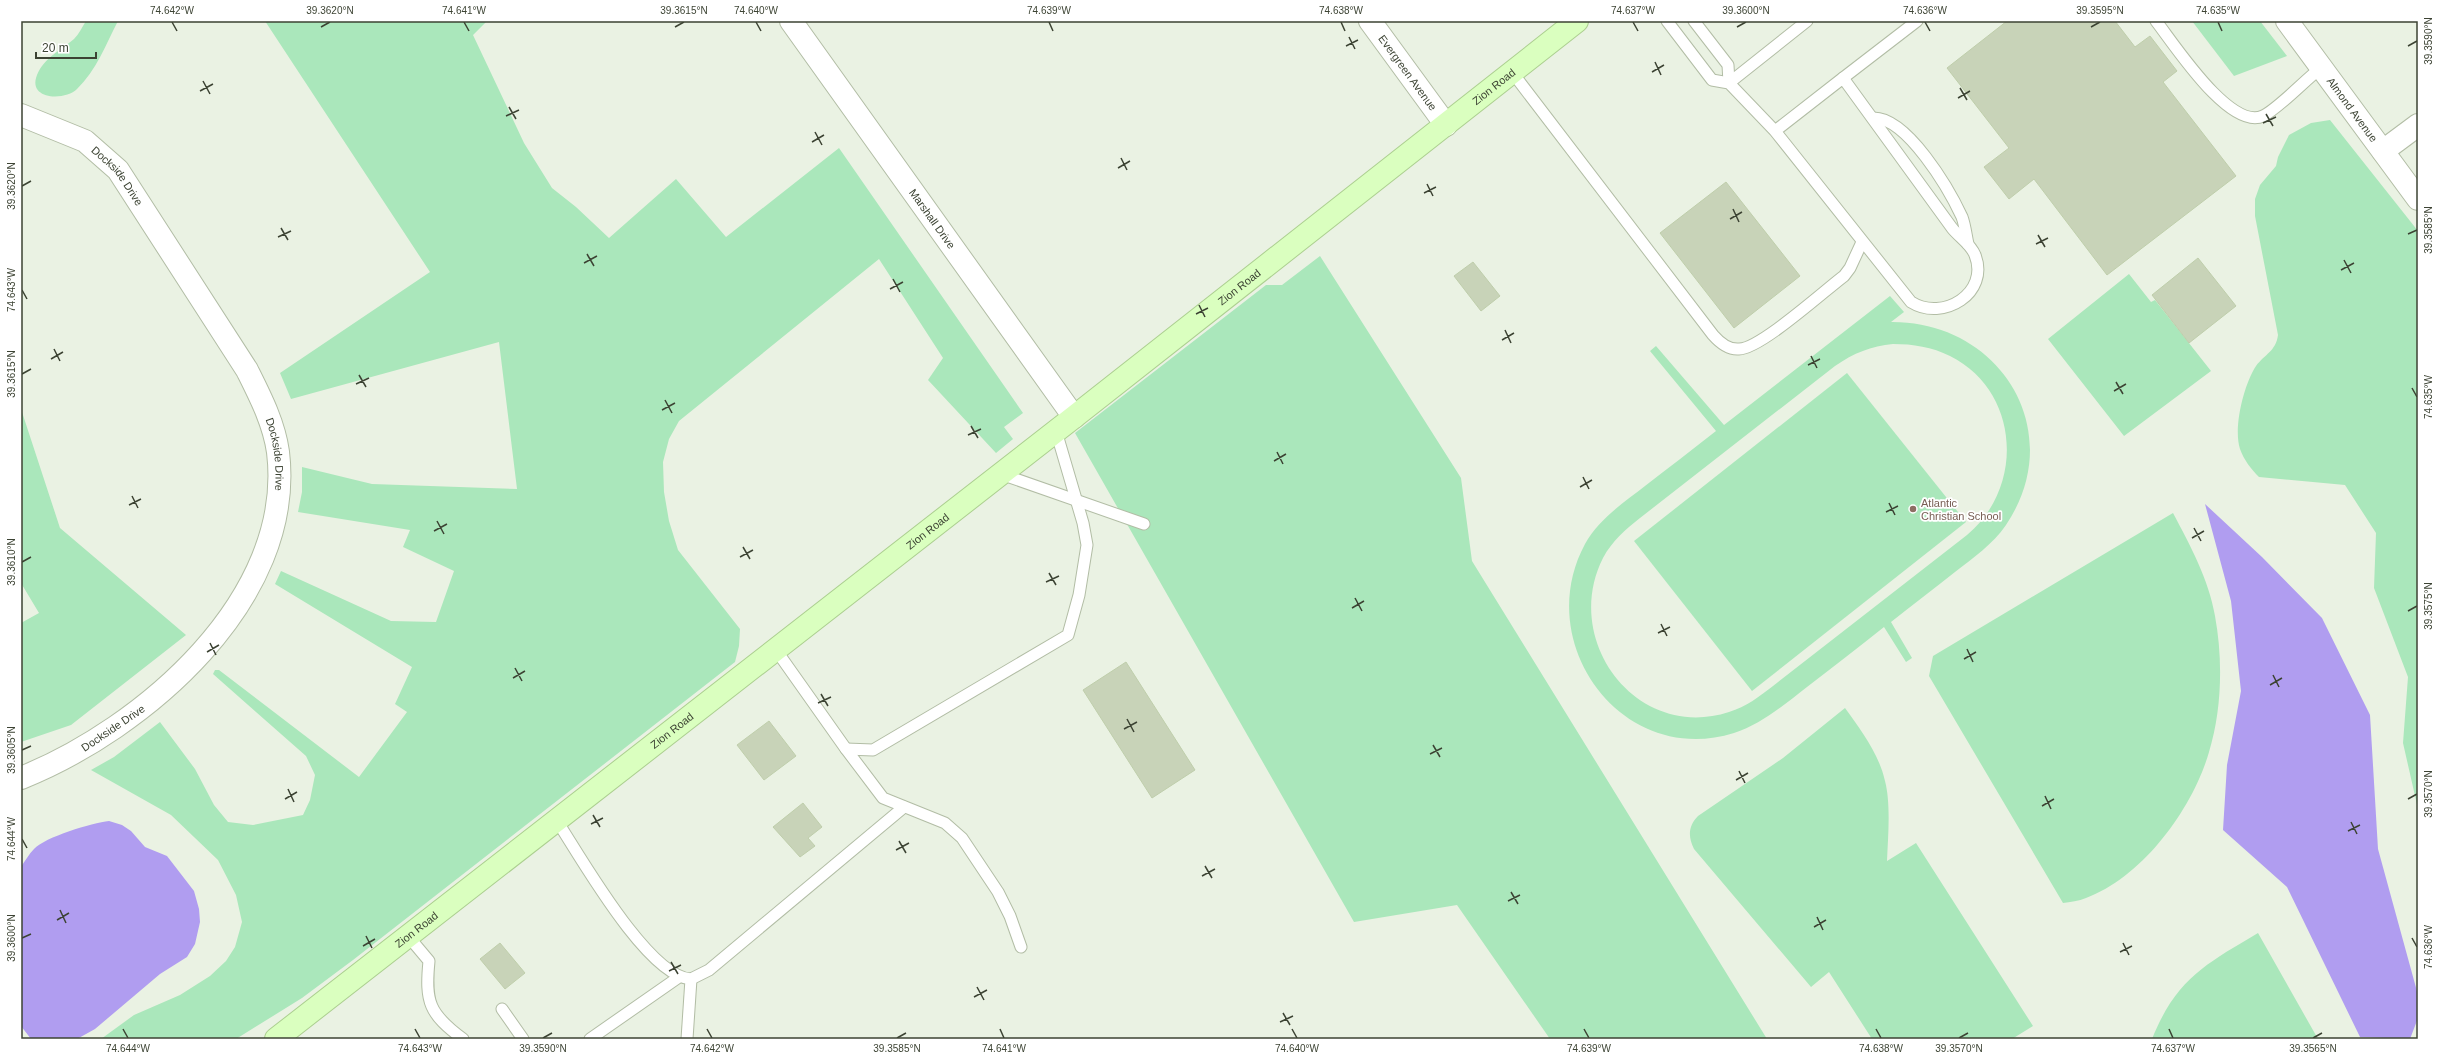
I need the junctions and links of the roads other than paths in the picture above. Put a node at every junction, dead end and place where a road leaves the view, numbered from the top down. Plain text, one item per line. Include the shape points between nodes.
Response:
1 (791, 21) edge
2 (1370, 21) edge
3 (1577, 21) edge
4 (1667, 21) edge
5 (1694, 21) edge
6 (1807, 21) edge
7 (1917, 21) edge
8 (2156, 21) edge
9 (2287, 21) edge
10 (2322, 67) junction
11 (1512, 72) junction
12 (1843, 78) junction
13 (1729, 83) junction
14 (21, 115) edge
15 (1873, 118) junction
16 (1446, 124) junction
17 (2418, 125) edge
18 (1775, 131) junction
19 (2383, 151) junction
20 (2418, 199) edge
21 (1862, 242) junction
22 (1968, 244) junction
23 (1074, 416) junction
24 (1056, 431) junction
25 (1001, 474) junction
26 (1076, 501) junction
27 (1144, 524) dead end
28 (776, 650) junction
29 (846, 750) junction
30 (21, 778) edge
31 (904, 807) junction
32 (557, 821) junction
33 (408, 936) junction
34 (1021, 948) dead end
35 (679, 977) junction
36 (691, 979) junction
37 (502, 1009) dead end
38 (276, 1039) edge
39 (463, 1039) edge
40 (523, 1039) edge
41 (590, 1039) edge
42 (687, 1039) edge

1 - 23 street, Marshall Drive
2 - 16 street, Evergreen Avenue
3 - 11 street, Zion Road
4 - 13 lane via 1712,80
5 - 13 lane via 1728,65
6 - 13 lane
7 - 12 lane
8 - 10 lane via 2222,102 2233,111 2247,117 2262,117 2267,114
9 - 10 street, Almond Avenue
10 - 19 street, Almond Avenue
11 - 16 street, Zion Road
11 - 21 lane via 1713,335 1728,347 1743,349 1763,339 1838,281 1850,268
12 - 15 lane
12 - 18 lane
13 - 18 lane
14 - 30 street, Dockside Drive via 85,141 118,170 247,370 264,405 276,443 279,484 272,534 260,564 220,629 200,655 159,696 110,732 85,748
15 - 22 lane via 1952,228
15 - 22 lane via 1889,121 1899,128 1934,170 1947,188 1962,218
16 - 23 street, Zion Road
17 - 19 street
18 - 21 lane
19 - 20 street, Almond Avenue
21 - 22 lane via 1911,302 1922,308 1940,309 1961,301 1974,283 1977,260
23 - 24 street, Zion Road
24 - 25 street, Zion Road
24 - 26 lane
25 - 26 lane
25 - 28 street, Zion Road
26 - 27 lane
26 - 29 lane via 1087,545 1079,595 1068,636 873,750
28 - 29 lane
28 - 32 street, Zion Road
29 - 31 lane via 883,798
31 - 34 lane via 945,823 962,838 998,892
31 - 36 lane via 709,970
32 - 33 street, Zion Road
32 - 35 lane via 639,941 657,962
33 - 38 street, Zion Road
33 - 39 lane via 429,961 427,988 431,1006 446,1025
35 - 36 lane
35 - 41 lane
36 - 42 lane
37 - 40 lane

